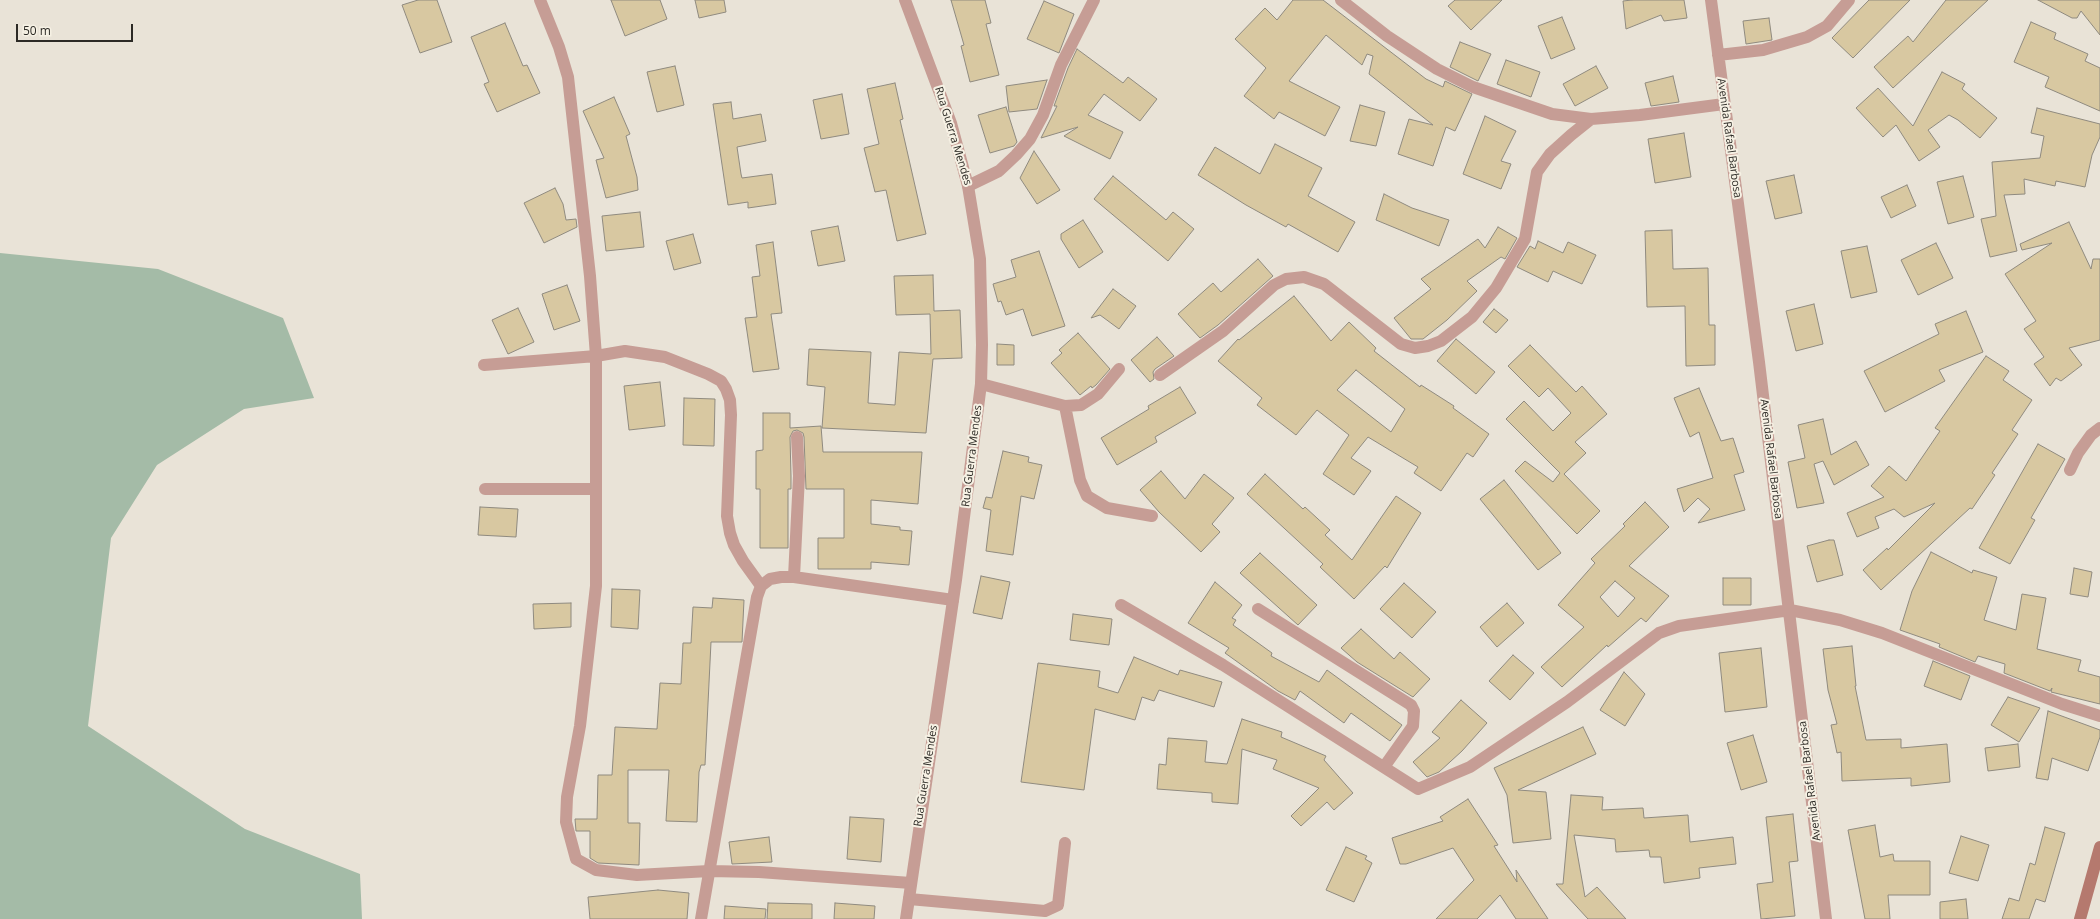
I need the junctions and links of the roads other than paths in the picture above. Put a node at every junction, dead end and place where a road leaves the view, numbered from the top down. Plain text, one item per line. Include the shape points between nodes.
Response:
1 (540, 0) edge
2 (905, 0) edge
3 (1094, 0) edge
4 (1341, 0) edge
5 (1711, 0) edge
6 (1849, 0) edge
7 (1718, 55) junction
8 (1724, 104) junction
9 (1591, 119) junction
10 (968, 186) junction
11 (596, 356) junction
12 (484, 365) dead end
13 (1119, 369) dead end
14 (1160, 375) dead end
15 (981, 384) junction
16 (1065, 406) junction
17 (2100, 428) edge
18 (797, 437) dead end
19 (2070, 470) dead end
20 (485, 489) dead end
21 (596, 489) junction
22 (1152, 516) dead end
23 (794, 577) junction
24 (762, 586) junction
25 (953, 600) junction
26 (1121, 605) dead end
27 (1258, 609) dead end
28 (1790, 610) junction
29 (2100, 716) edge
30 (1384, 767) junction
31 (1065, 843) dead end
32 (2100, 847) edge
33 (709, 870) junction
34 (911, 883) junction
35 (909, 899) junction
36 (701, 919) edge
37 (906, 919) edge
38 (1826, 919) edge
39 (2080, 919) edge

1 - 11 street via 568,77 590,276
2 - 10 street, Rua Guerra Mendes via 951,123
3 - 10 street via 1061,65 1043,115 1030,139 998,171
4 - 9 street via 1387,36 1431,65 1473,87 1552,114
5 - 7 street, Avenida Rafael Barbosa
6 - 7 street via 1827,26 1807,37 1763,50
7 - 8 street, Avenida Rafael Barbosa
8 - 9 street
8 - 28 street, Avenida Rafael Barbosa
9 - 14 street via 1550,154 1537,172 1525,239 1496,288 1472,317 1441,341 1415,348 1400,344 1324,284 1304,277 1286,279 1274,285 1223,331
10 - 15 street, Rua Guerra Mendes via 980,259
11 - 12 street
11 - 21 street
11 - 24 street via 625,351 643,352 665,357 721,381 730,400 731,415 727,516 730,533 743,561
13 - 16 street via 1098,394 1081,405
15 - 16 street
15 - 25 street, Rua Guerra Mendes
16 - 22 street via 1080,480 1087,496 1107,508
17 - 19 street via 2091,435 2078,453
18 - 23 street via 799,476
20 - 21 street
21 - 33 street via 596,586 580,726 567,797 566,822 570,844 576,859 605,872 637,876
23 - 24 street via 770,579
23 - 25 street
24 - 33 street via 757,597
25 - 34 street, Rua Guerra Mendes
26 - 30 street via 1230,669
27 - 30 street via 1411,705 1414,711 1413,726
28 - 29 street via 1840,620 1882,633 2062,704
28 - 30 street via 1679,626 1659,633 1567,702 1470,767 1418,788
28 - 38 street, Avenida Rafael Barbosa
31 - 35 street via 1058,905 1045,911
32 - 39 main road
33 - 34 street
33 - 36 street
34 - 35 street, Rua Guerra Mendes
35 - 37 street, Rua Guerra Mendes

